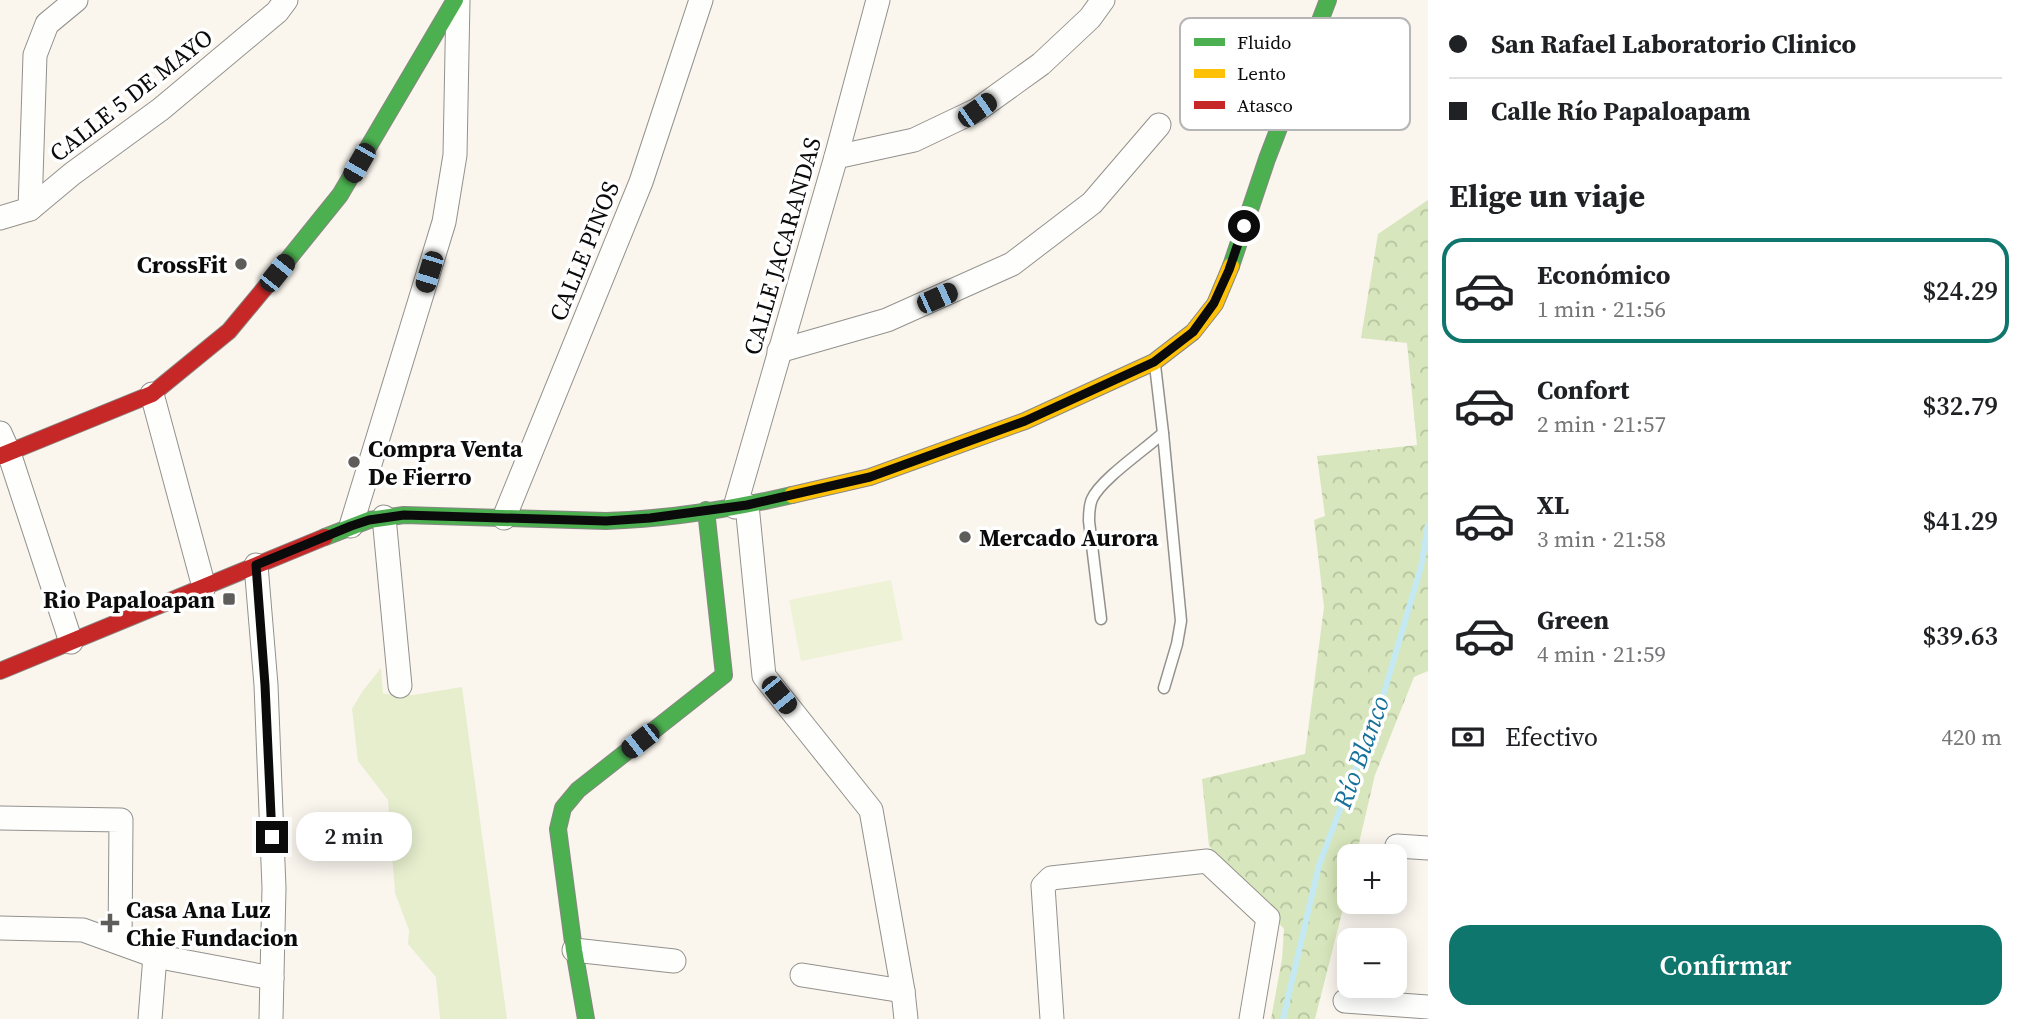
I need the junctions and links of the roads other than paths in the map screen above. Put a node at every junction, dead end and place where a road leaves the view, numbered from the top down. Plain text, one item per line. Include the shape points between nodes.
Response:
1 (76, 0) edge
2 (456, 0) edge
3 (701, 0) edge
4 (878, 0) edge
5 (1104, 0) edge
6 (1328, 0) edge
7 (276, 4) edge
8 (1321, 18) edge
9 (1158, 125) dead end
10 (1278, 130) edge
11 (836, 157) junction
12 (30, 209) junction
13 (0, 218) edge
14 (779, 351) junction
15 (1154, 362) junction
16 (152, 394) junction
17 (1163, 433) junction
18 (3, 447) edge
19 (741, 506) junction
20 (706, 510) junction
21 (384, 517) junction
22 (504, 518) junction
23 (351, 526) junction
24 (256, 565) junction
25 (204, 587) junction
26 (1101, 619) dead end
27 (71, 642) junction
28 (0, 671) edge
29 (400, 686) dead end
30 (1164, 688) dead end
31 (0, 818) edge
32 (1407, 847) edge
33 (1428, 848) edge
34 (0, 928) edge
35 (120, 943) junction
36 (574, 950) junction
37 (155, 956) junction
38 (674, 961) dead end
39 (802, 975) dead end
40 (272, 978) junction
41 (903, 991) junction
42 (1345, 1001) dead end
43 (1428, 1007) edge
44 (150, 1019) edge
45 (271, 1019) edge
46 (586, 1019) edge
47 (906, 1019) edge
48 (1052, 1019) edge
49 (1251, 1019) edge

1 - 12 street via 47,24 34,55
2 - 16 main road via 340,195 229,331
2 - 23 street via 455,155 444,222
3 - 22 street, CALLE PINOS via 640,182
4 - 11 street, CALLE JACARANDAS
5 - 11 street via 1041,64 977,110 914,140
6 - 8 main road
7 - 12 street, CALLE 5 DE MAYO via 161,109
9 - 14 street via 1093,204 1012,264 887,320
10 - 15 main road via 1214,303 1193,332
11 - 14 street, CALLE JACARANDAS
12 - 13 street, CALLE 5 DE MAYO
14 - 19 street, CALLE JACARANDAS
15 - 17 lane
15 - 19 main road via 1025,421 870,477
16 - 18 main road
16 - 25 street
17 - 26 lane via 1091,501 1089,521
17 - 30 lane via 1181,621
18 - 27 street
19 - 20 main road
19 - 41 street via 764,676 871,810
20 - 22 main road via 606,521
20 - 36 main road via 724,675 578,790 563,808 558,829
21 - 22 main road
21 - 23 main road
21 - 29 street
23 - 24 main road
24 - 25 main road
24 - 40 street via 274,888
25 - 27 main road
27 - 28 main road
31 - 35 street via 121,820
32 - 33 street
34 - 35 street via 83,930
35 - 37 street
36 - 38 street
36 - 46 main road
37 - 40 street
37 - 44 street
39 - 41 street
40 - 45 street
41 - 47 street
42 - 43 street
48 - 49 street via 1043,886 1051,878 1207,860 1268,918

